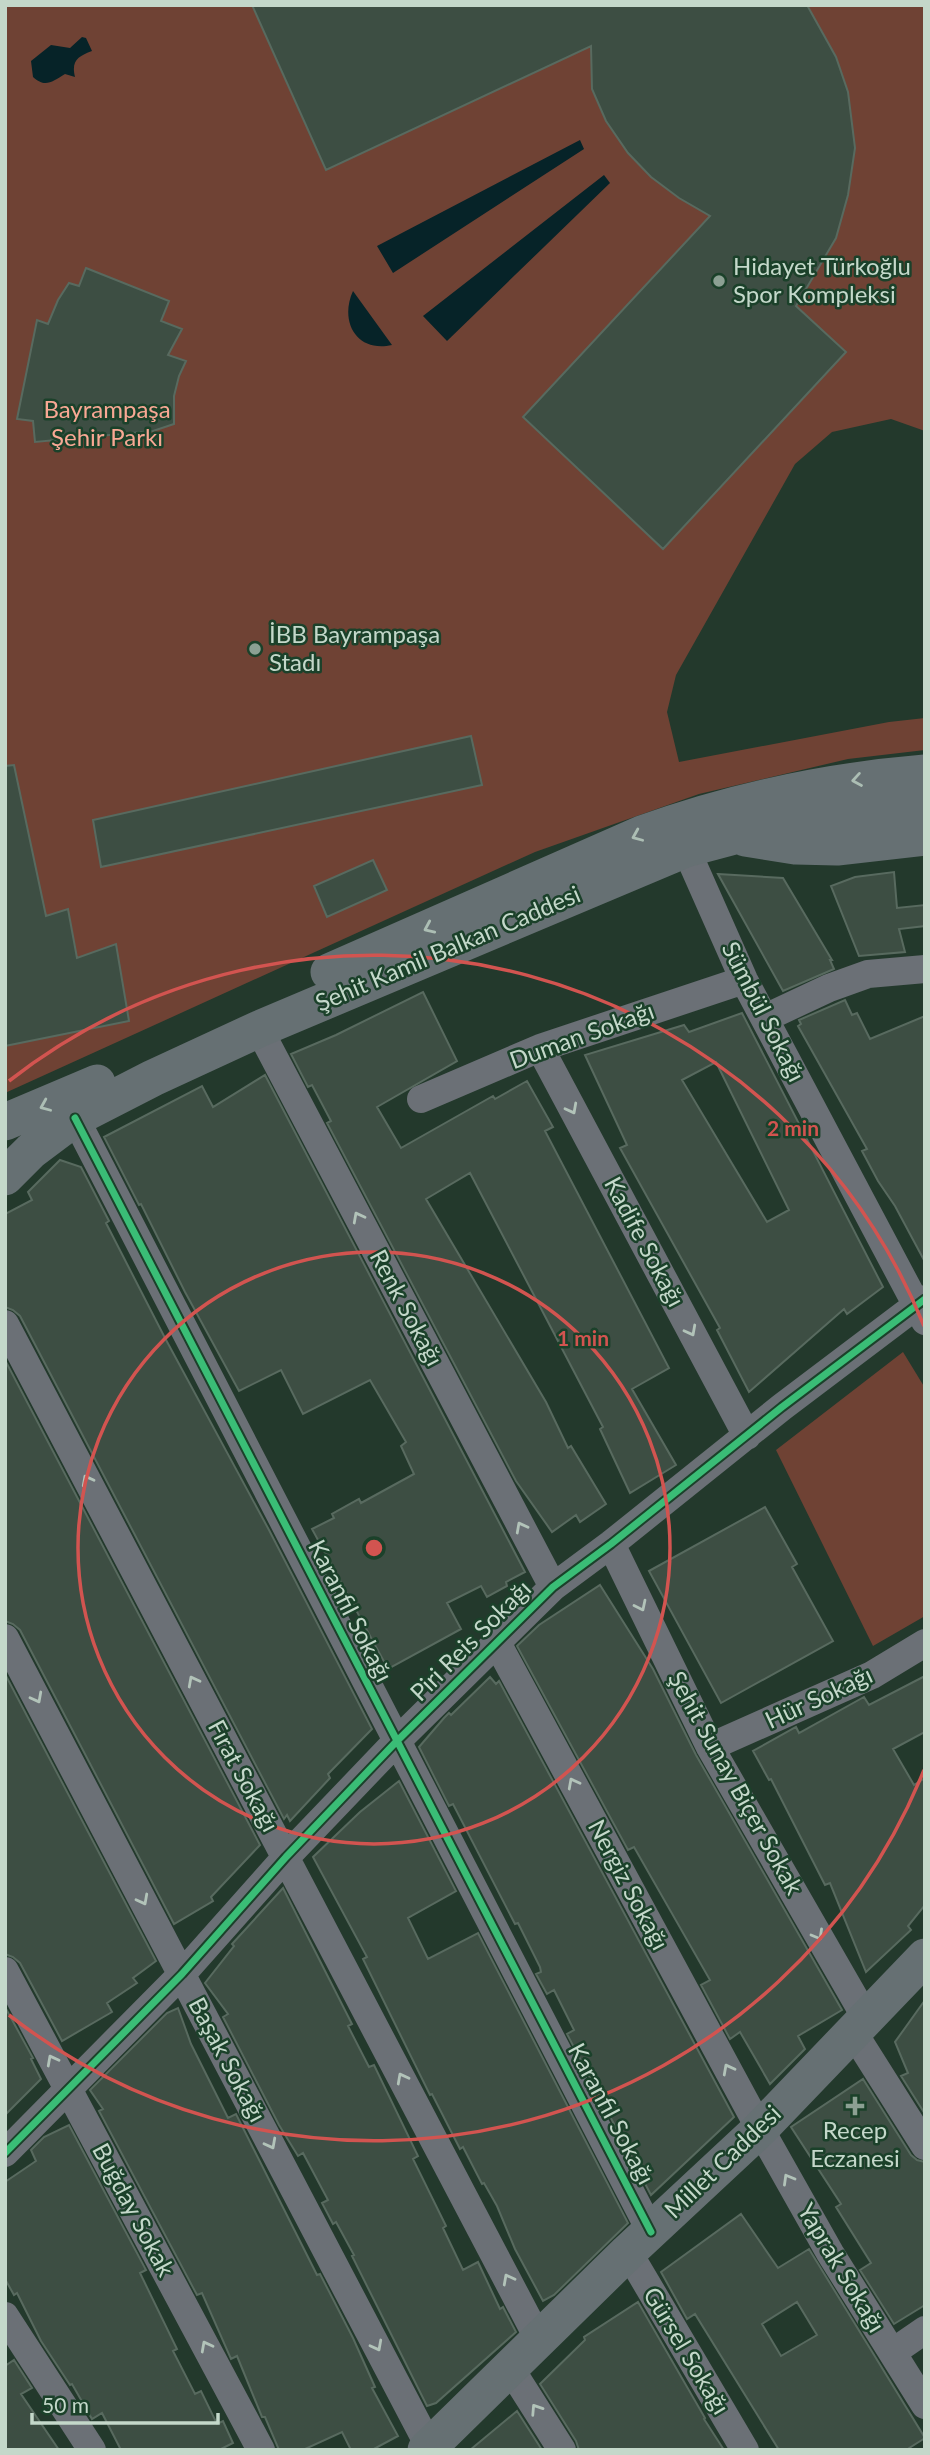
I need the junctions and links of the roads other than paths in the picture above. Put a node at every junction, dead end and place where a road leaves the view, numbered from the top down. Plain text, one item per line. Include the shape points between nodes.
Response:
1 (925, 773) edge
2 (925, 803) edge
3 (734, 836) junction
4 (918, 836) edge
5 (686, 849) junction
6 (925, 969) edge
7 (744, 979) junction
8 (765, 1018) junction
9 (259, 1028) junction
10 (540, 1048) junction
11 (421, 1099) dead end
12 (75, 1118) junction
13 (5, 1122) edge
14 (5, 1177) edge
15 (922, 1309) edge
16 (5, 1324) edge
17 (747, 1436) junction
18 (611, 1544) junction
19 (553, 1587) junction
20 (5, 1638) edge
21 (496, 1641) junction
22 (925, 1643) edge
23 (396, 1742) junction
24 (710, 1747) junction
25 (286, 1857) junction
26 (925, 1957) edge
27 (5, 1971) edge
28 (182, 1974) junction
29 (860, 2025) junction
30 (68, 2089) junction
31 (760, 2129) junction
32 (925, 2146) edge
33 (5, 2153) edge
34 (639, 2242) junction
35 (5, 2316) edge
36 (925, 2330) edge
37 (539, 2340) junction
38 (893, 2353) junction
39 (510, 2368) junction
40 (925, 2405) edge
41 (428, 2448) edge
42 (92, 2450) edge
43 (261, 2450) edge
44 (562, 2450) edge
45 (745, 2450) edge

1 -> 13 main road, Şehit Kamil Balkan Caddesi via 779,793 642,834
2 - 3 main road, Şehit Kamil Balkan Caddesi via 816,814
3 - 4 main road via 837,847
3 - 5 main road, Şehit Kamil Balkan Caddesi
5 - 7 street, Sümbül Sokağı
5 - 9 main road, Şehit Kamil Balkan Caddesi
6 - 8 street via 868,974
7 - 8 street, Sümbül Sokağı
7 - 10 street, Duman Sokağı
8 - 15 street, Sümbül Sokağı
9 - 12 main road, Şehit Kamil Balkan Caddesi
19 -> 9 street, Renk Sokağı
10 - 11 street, Duman Sokağı
10 -> 17 street, Kadife Sokağı
12 - 14 main road, Şehit Kamil Balkan Caddesi
12 - 23 street, Karanfil Sokağı
15 - 17 street, Piri Reis Sokağı
25 -> 16 street, Fırat Sokağı
17 - 18 street, Piri Reis Sokağı
18 - 19 street, Piri Reis Sokağı
18 -> 24 street, Şehit Sunay Biçer Sokak
19 - 21 street, Piri Reis Sokağı
20 -> 28 street, Başak Sokağı
21 - 23 street, Piri Reis Sokağı
31 -> 21 street, Nergiz Sokağı
22 - 24 street, Hür Sokağı via 872,1675
23 - 25 street, Piri Reis Sokağı
23 - 34 street, Karanfil Sokağı
24 -> 29 street, Şehit Sunay Biçer Sokak
25 - 28 street, Piri Reis Sokağı
37 -> 25 street, Fırat Sokağı
26 - 29 main road, Millet Caddesi
30 -> 27 street, Buğday Sokak
28 - 30 street, Piri Reis Sokağı
28 -> 41 street, Başak Sokağı
29 - 31 main road, Millet Caddesi
29 - 32 street, Şehit Sunay Biçer Sokak
30 - 33 street, Piri Reis Sokağı
43 -> 30 street, Buğday Sokak
31 - 34 main road, Millet Caddesi
38 -> 31 street, Yaprak Sokağı
34 - 37 main road, Millet Caddesi
34 - 45 street, Gürsel Sokağı
35 - 42 street
36 - 38 street
37 - 39 main road, Millet Caddesi
38 - 40 street, Yaprak Sokağı
39 - 41 main road, Millet Caddesi
44 -> 39 street

